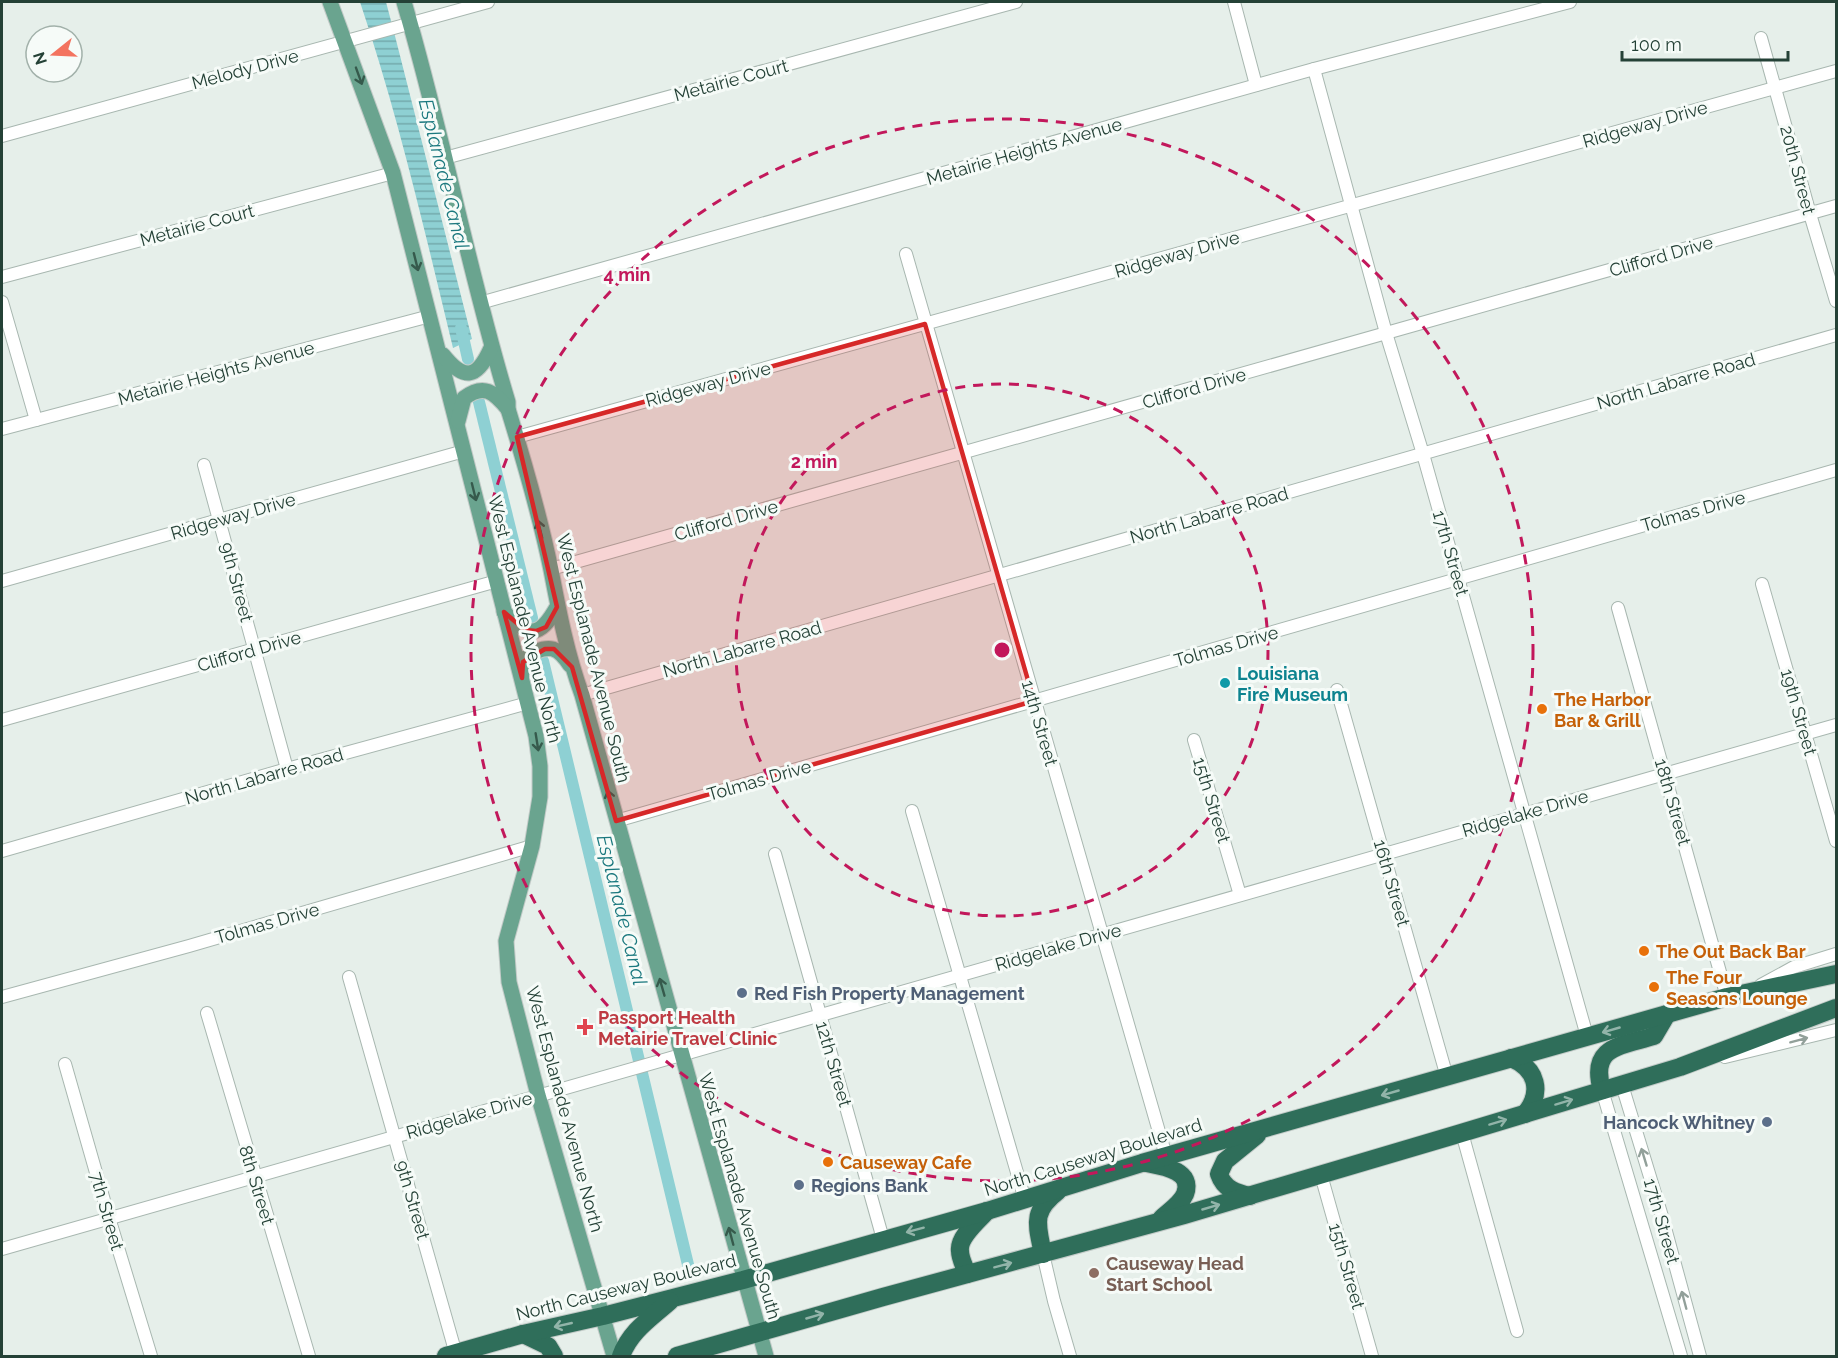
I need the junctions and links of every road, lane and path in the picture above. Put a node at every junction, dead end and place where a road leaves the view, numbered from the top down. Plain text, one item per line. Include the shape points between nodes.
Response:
1 (330, 2) edge
2 (404, 2) edge
3 (488, 2) edge
4 (1016, 2) edge
5 (1234, 2) edge
6 (1570, 2) edge
7 (406, 24) junction
8 (1761, 38) dead end
9 (346, 41) junction
10 (1314, 69) junction
11 (1836, 71) edge
12 (1256, 85) junction
13 (1776, 88) junction
14 (2, 136) edge
15 (445, 158) junction
16 (393, 173) junction
17 (1352, 205) junction
18 (1836, 206) edge
19 (1810, 214) junction
20 (906, 254) dead end
21 (2, 277) edge
22 (1836, 301) edge
23 (2, 302) edge
24 (480, 303) junction
25 (430, 316) junction
26 (926, 324) junction
27 (1386, 333) junction
28 (1836, 335) edge
29 (491, 348) junction
30 (439, 351) junction
31 (508, 409) junction
32 (36, 420) junction
33 (457, 424) junction
34 (2, 429) edge
35 (517, 437) junction
36 (464, 450) junction
37 (962, 454) junction
38 (1423, 454) junction
39 (204, 465) dead end
40 (1836, 470) edge
41 (220, 519) junction
42 (551, 569) junction
43 (997, 576) junction
44 (1458, 579) junction
45 (2, 580) edge
46 (497, 581) junction
47 (1762, 584) dead end
48 (557, 607) junction
49 (1618, 608) dead end
50 (504, 612) junction
51 (255, 649) junction
52 (572, 667) junction
53 (522, 678) junction
54 (1337, 690) dead end
55 (582, 695) junction
56 (1034, 701) junction
57 (528, 703) junction
58 (2, 720) edge
59 (1836, 725) edge
60 (1805, 734) junction
61 (1194, 740) dead end
62 (287, 769) junction
63 (1665, 773) junction
64 (912, 811) dead end
65 (1524, 813) junction
66 (616, 821) junction
67 (1836, 841) edge
68 (532, 846) junction
69 (2, 851) edge
70 (775, 854) dead end
71 (1383, 854) junction
72 (1240, 895) junction
73 (1103, 934) junction
74 (1836, 954) edge
75 (1836, 974) edge
76 (961, 975) junction
77 (349, 977) dead end
78 (1750, 991) junction
79 (2, 997) edge
80 (1727, 997) junction
81 (1836, 1008) edge
82 (207, 1013) dead end
83 (1667, 1014) junction
84 (820, 1015) junction
85 (1836, 1029) edge
86 (1587, 1036) junction
87 (681, 1055) junction
88 (1511, 1058) junction
89 (65, 1064) dead end
90 (1680, 1066) junction
91 (1447, 1077) junction
92 (1622, 1085) junction
93 (1602, 1090) junction
94 (538, 1095) junction
95 (1525, 1114) junction
96 (1263, 1130) junction
97 (1462, 1133) junction
98 (394, 1137) junction
99 (1167, 1156) junction
100 (1142, 1163) junction
101 (1321, 1175) junction
102 (254, 1177) junction
103 (1062, 1188) junction
104 (1250, 1196) junction
105 (1025, 1200) junction
106 (987, 1211) junction
107 (109, 1218) junction
108 (1158, 1222) junction
109 (883, 1239) junction
110 (2, 1249) edge
111 (1043, 1254) junction
112 (967, 1274) junction
113 (743, 1280) junction
114 (674, 1298) junction
115 (603, 1316) junction
116 (1517, 1331) dead end
117 (758, 1332) junction
118 (523, 1334) junction
119 (451, 1355) edge
120 (151, 1356) edge
121 (309, 1356) edge
122 (554, 1356) edge
123 (614, 1356) edge
124 (621, 1356) edge
125 (677, 1356) edge
126 (766, 1356) edge
127 (1070, 1356) edge
128 (1372, 1356) edge
129 (1681, 1356) edge
130 (1700, 1356) edge

1 - 9 main road, West Esplanade Avenue North
2 - 7 main road, West Esplanade Avenue South
3 - 7 street, Melody Drive
4 - 15 street, Metairie Court
5 - 12 street
6 - 10 street, Metairie Heights Avenue
7 - 9 street, Melody Drive
7 - 15 main road, West Esplanade Avenue South
8 - 13 street, 20th Street
9 - 14 street, Melody Drive
9 -> 16 main road, West Esplanade Avenue North
10 - 12 street, Metairie Heights Avenue
10 - 17 street, 17th Street
11 - 13 street, Ridgeway Drive
12 - 24 street, Metairie Heights Avenue
13 - 17 street, Ridgeway Drive
13 - 19 street, 20th Street
15 - 24 main road, West Esplanade Avenue South
16 - 21 street, Metairie Court
16 -> 25 main road, West Esplanade Avenue North
17 - 26 street, Ridgeway Drive
17 - 27 street, 17th Street
18 - 19 street, Clifford Drive
19 - 22 street, 20th Street
19 - 27 street, Clifford Drive
20 - 26 street, 14th Street
23 - 32 street
24 - 29 main road, West Esplanade Avenue South
25 - 30 main road, West Esplanade Avenue North
25 - 32 street, Metairie Heights Avenue
26 - 35 street, Ridgeway Drive
26 - 37 street, 14th Street
27 - 37 street, Clifford Drive
27 - 38 street, 17th Street
28 - 38 street, North Labarre Road
29 - 30 main road via 484,363 470,373 454,369
29 - 31 main road, West Esplanade Avenue South
30 - 33 main road, West Esplanade Avenue North
31 - 33 main road via 481,389 464,398
31 - 35 main road, West Esplanade Avenue South
32 - 34 street, Metairie Heights Avenue
33 - 36 main road, West Esplanade Avenue North
42 -> 35 main road, West Esplanade Avenue South
36 - 41 street, Ridgeway Drive
36 -> 46 main road, West Esplanade Avenue North
37 - 42 street, Clifford Drive
37 - 43 street, 14th Street
38 - 43 street, North Labarre Road
38 - 44 street, 17th Street
39 - 41 street, 9th Street
40 - 44 street, Tolmas Drive
41 - 45 street, Ridgeway Drive
41 - 51 street, 9th Street
42 - 48 main road, West Esplanade Avenue South
43 - 55 street, North Labarre Road
43 - 56 street, 14th Street
44 - 56 street, Tolmas Drive
44 - 65 street, 17th Street
46 - 50 main road, West Esplanade Avenue North
46 - 51 street, Clifford Drive
47 - 60 street, 19th Street
48 - 50 main road via 546,627 536,630 525,630
48 - 52 main road, West Esplanade Avenue South
49 - 63 street, 18th Street
50 - 53 main road, West Esplanade Avenue North
51 - 58 street, Clifford Drive
51 - 62 street, 9th Street
52 - 53 main road via 554,649 544,649 523,662
52 - 55 main road, West Esplanade Avenue South
53 - 57 main road, West Esplanade Avenue North
54 - 71 street, 16th Street
66 -> 55 main road, West Esplanade Avenue South
56 - 66 street, Tolmas Drive
56 - 73 street, 14th Street
57 - 62 street, North Labarre Road
57 -> 68 main road, West Esplanade Avenue North via 540,766 540,797
59 - 60 street, Ridgelake Drive
60 - 63 street, Ridgelake Drive
60 - 67 street, 19th Street
61 - 72 street, 15th Street
62 - 69 street, North Labarre Road
63 - 65 street, Ridgelake Drive
63 - 80 street, 18th Street
64 - 76 street
65 - 71 street, Ridgelake Drive
65 - 86 street, 17th Street
87 -> 66 main road, West Esplanade Avenue South
68 - 79 street, Tolmas Drive
68 - 94 main road, West Esplanade Avenue North via 506,940 509,982
70 - 84 street, 12th Street
71 - 72 street, Ridgelake Drive
71 - 91 street, 16th Street
72 - 73 street, Ridgelake Drive
73 - 76 street, Ridgelake Drive
73 - 99 street, 14th Street
74 - 78 street, North Causeway Boulevard via 1794,967
75 - 78 highway, North Causeway Boulevard
76 - 84 street, Ridgelake Drive
76 - 105 street
77 - 98 street, 9th Street
78 - 80 highway, North Causeway Boulevard
80 - 83 highway, North Causeway Boulevard
81 - 90 highway
82 - 102 street, 8th Street
83 -> 86 highway, North Causeway Boulevard
83 - 93 highway via 1654,1036 1606,1053 1599,1064
84 - 87 street, Ridgelake Drive
84 - 109 street, 12th Street
90 -> 85 street via 1761,1050
86 - 88 highway, North Causeway Boulevard
87 - 94 street, Ridgelake Drive
113 -> 87 main road, West Esplanade Avenue South
88 - 91 highway, North Causeway Boulevard
88 - 95 highway via 1533,1077 1535,1097
89 - 107 street, 7th Street
90 - 92 highway
91 -> 96 highway, North Causeway Boulevard
92 - 93 highway
130 -> 92 street, 17th Street
95 -> 93 highway
93 - 129 street, 17th Street
94 - 98 street, Ridgelake Drive
94 - 115 main road, West Esplanade Avenue North
97 -> 95 highway
96 - 99 highway, North Causeway Boulevard
96 - 104 highway via 1225,1161 1219,1174 1228,1188
97 - 101 highway
97 - 116 street
98 - 102 street, Ridgelake Drive
98 - 119 street, 9th Street
99 - 100 highway, North Causeway Boulevard
100 - 103 highway, North Causeway Boulevard
100 - 108 highway via 1165,1166 1183,1178 1184,1195
101 - 104 highway
101 - 128 street, 15th Street
102 - 107 street, Ridgelake Drive
102 - 121 street, 8th Street
103 - 105 highway, North Causeway Boulevard
103 - 111 highway via 1046,1200 1040,1211 1037,1225
108 -> 104 highway
105 - 106 highway, North Causeway Boulevard
106 -> 109 highway, North Causeway Boulevard
106 - 112 highway via 960,1246
107 - 110 street, Ridgelake Drive
107 - 120 street, 7th Street
108 - 111 highway
109 - 113 highway, North Causeway Boulevard
112 -> 111 highway
111 - 127 street
117 -> 112 highway
113 - 114 highway, North Causeway Boulevard
113 - 117 main road, West Esplanade Avenue South
114 - 115 highway, North Causeway Boulevard
114 - 124 highway via 633,1332
115 -> 118 highway, North Causeway Boulevard
115 - 123 main road, West Esplanade Avenue North
117 - 125 highway
117 - 126 main road, West Esplanade Avenue South
118 - 119 highway, North Causeway Boulevard
118 - 122 highway via 548,1346

